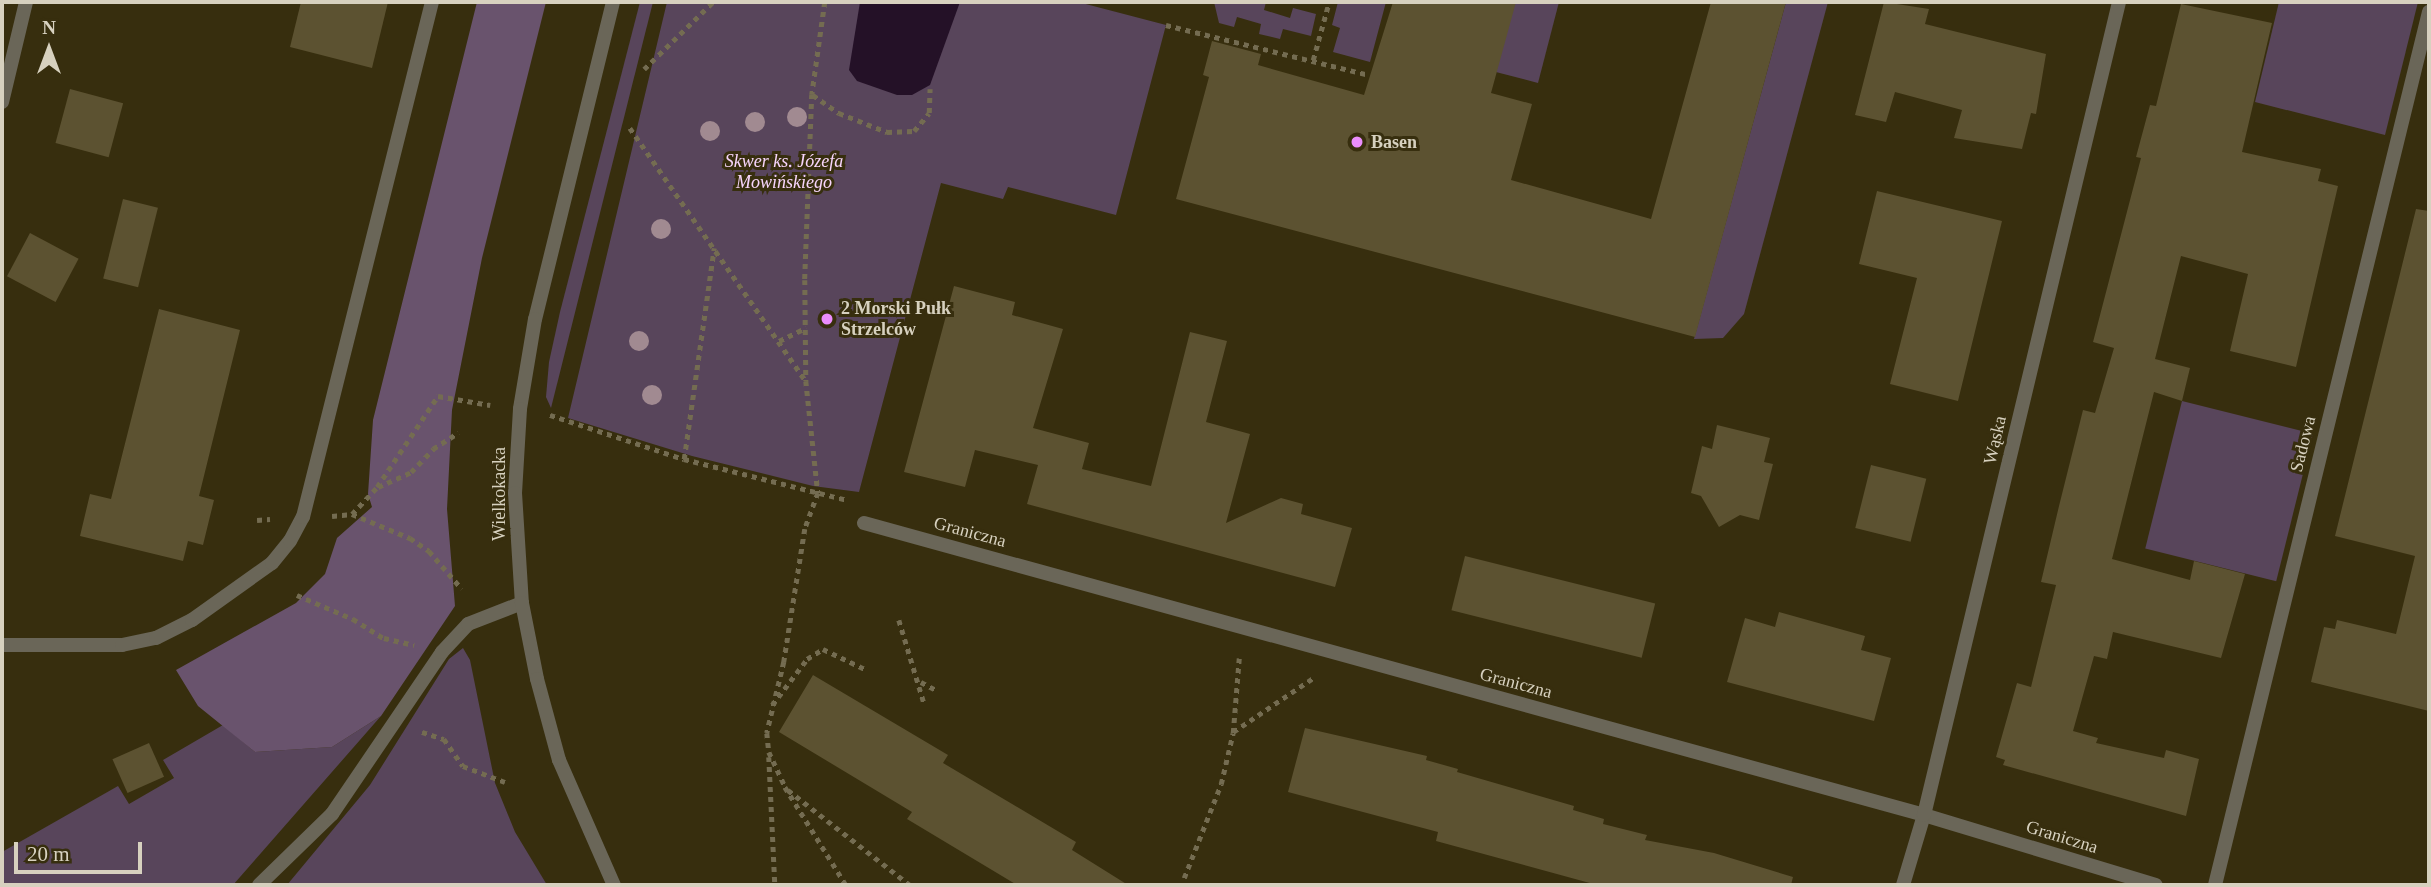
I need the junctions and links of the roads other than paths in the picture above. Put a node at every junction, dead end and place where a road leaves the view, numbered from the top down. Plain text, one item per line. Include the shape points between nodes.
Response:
1 (26, 2) edge
2 (432, 2) edge
3 (613, 2) edge
4 (2119, 2) edge
5 (2429, 12) edge
6 (2, 102) edge
7 (864, 523) dead end
8 (522, 603) junction
9 (2, 645) edge
10 (1924, 815) junction
11 (259, 885) edge
12 (614, 885) edge
13 (1903, 885) edge
14 (2156, 885) edge
15 (2215, 885) edge

1 - 6 street
2 - 9 street via 303,517 272,563 192,620 156,638 122,645
3 - 8 street, Wielkokacka via 535,319 520,409 515,493
4 - 10 street, Wąska
5 - 15 street, Sadowa
7 - 10 street, Graniczna
8 - 11 street via 468,624 442,652 332,814
8 - 12 street, Wielkokacka via 559,760
10 - 13 street, Wąska
10 - 14 street, Graniczna

